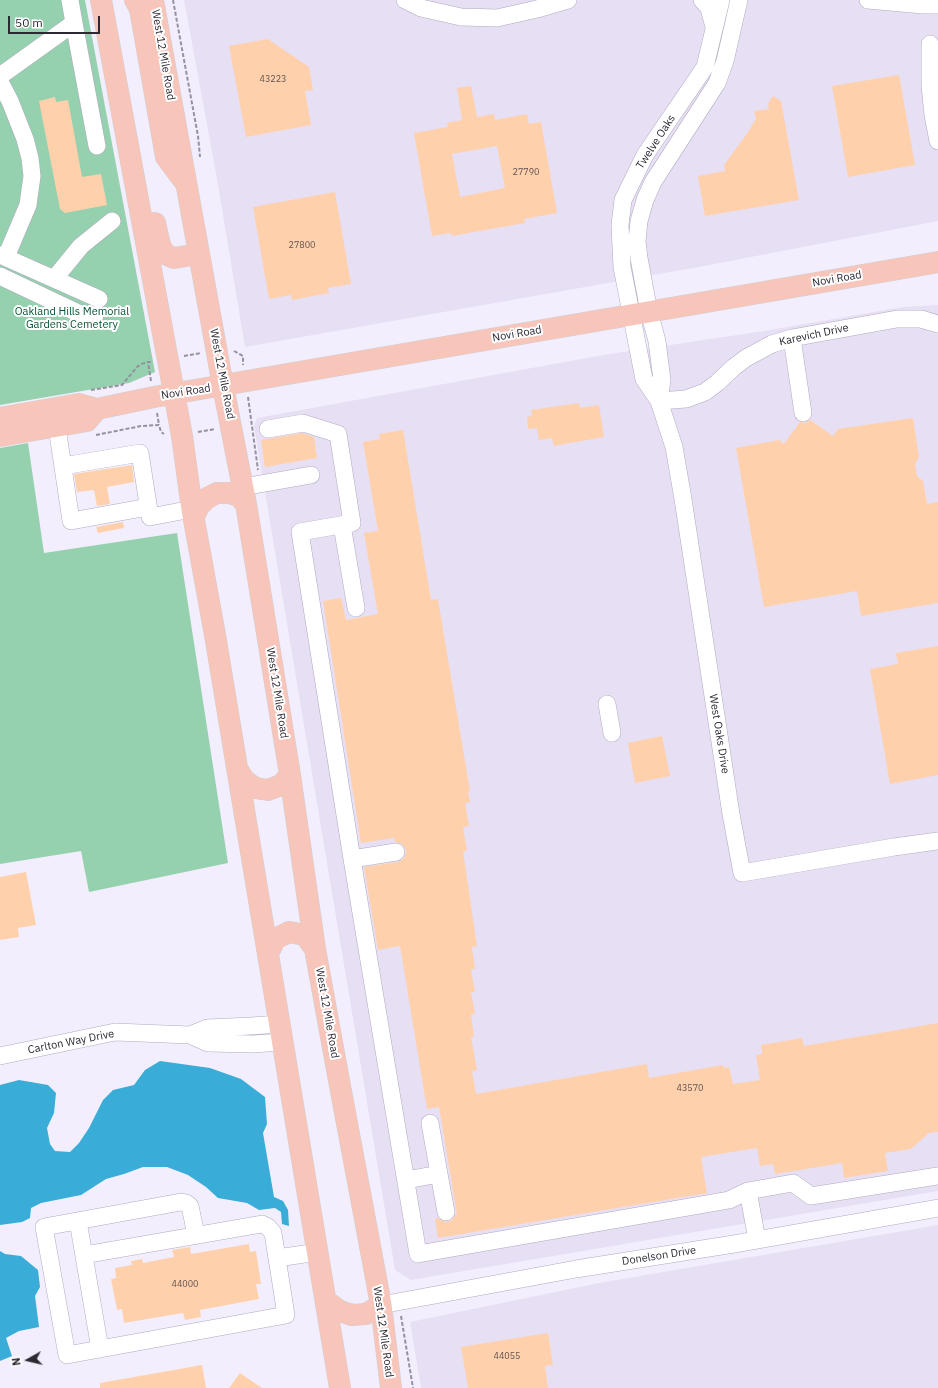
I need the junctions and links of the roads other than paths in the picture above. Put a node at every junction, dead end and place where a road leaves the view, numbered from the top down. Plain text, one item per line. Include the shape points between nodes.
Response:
1 (70, 0) edge
2 (135, 0) edge
3 (153, 0) edge
4 (405, 0) edge
5 (568, 0) edge
6 (702, 0) edge
7 (721, 0) edge
8 (739, 0) edge
9 (868, 0) edge
10 (103, 1) edge
11 (938, 5) edge
12 (74, 23) junction
13 (714, 28) junction
14 (930, 44) dead end
15 (0, 76) edge
16 (0, 82) edge
17 (117, 89) junction
18 (938, 141) edge
19 (97, 146) dead end
20 (186, 185) junction
21 (112, 221) dead end
22 (199, 254) junction
23 (3, 256) edge
24 (938, 262) edge
25 (0, 276) edge
26 (54, 279) junction
27 (99, 299) dead end
28 (640, 313) junction
29 (95, 315) dead end
30 (938, 324) edge
31 (792, 338) junction
32 (223, 386) junction
33 (174, 395) junction
34 (659, 401) junction
35 (97, 409) junction
36 (803, 413) dead end
37 (0, 418) edge
38 (57, 427) junction
39 (268, 430) dead end
40 (0, 436) edge
41 (63, 466) junction
42 (312, 475) dead end
43 (249, 491) junction
44 (148, 507) junction
45 (193, 513) junction
46 (342, 525) junction
47 (356, 608) dead end
48 (607, 704) dead end
49 (612, 733) dead end
50 (237, 768) junction
51 (290, 775) junction
52 (938, 841) edge
53 (396, 852) dead end
54 (352, 859) junction
55 (315, 949) junction
56 (268, 954) junction
57 (281, 1033) junction
58 (0, 1056) edge
59 (430, 1123) dead end
60 (439, 1174) junction
61 (938, 1176) edge
62 (406, 1180) junction
63 (748, 1191) junction
64 (938, 1208) edge
65 (446, 1212) dead end
66 (78, 1221) junction
67 (196, 1235) junction
68 (757, 1240) junction
69 (318, 1252) junction
70 (84, 1255) junction
71 (277, 1258) junction
72 (326, 1302) junction
73 (390, 1304) junction
74 (100, 1349) junction
75 (340, 1388) edge
76 (391, 1388) edge

1 - 12 street
2 - 20 main road via 140,9 166,157
3 - 20 main road, West 12 Mile Road
4 - 5 street via 421,8 461,17 497,18
6 - 13 street via 708,8
7 - 13 street, Twelve Oaks
8 - 28 street, Twelve Oaks via 725,61 717,83 653,182 645,200 639,221
9 - 11 street
10 - 17 main road
12 - 15 street
12 - 19 street
13 - 28 street, Twelve Oaks via 705,67 645,155 623,200 620,225 622,267
14 - 18 street via 930,86
16 - 23 street via 25,139 32,176 28,205
17 - 22 main road via 135,115 162,250 174,258
17 - 33 main road
20 - 22 main road, West 12 Mile Road
21 - 26 street via 81,246
22 - 32 main road, West 12 Mile Road
23 - 26 street
24 - 28 main road, Novi Road
25 - 29 street via 80,314
26 - 27 street
28 - 32 main road, Novi Road
28 - 34 street, West Oaks Drive via 644,379
30 - 31 street, Karevich Drive via 921,319 897,319
31 - 34 street, Karevich Drive via 772,344 746,358 705,392 686,399
31 - 36 street
32 - 33 main road, Novi Road
32 - 43 main road, West 12 Mile Road via 241,424
33 - 35 main road, Novi Road
33 - 45 main road
34 - 52 street, West Oaks Drive via 674,447 682,492 742,873
35 - 37 main road, Novi Road via 79,404
35 - 38 main road via 87,421
38 - 40 main road
38 - 41 street
39 - 46 street via 303,423 338,434 352,523
41 - 44 street via 140,453
41 - 44 street via 72,521
42 - 43 street
43 - 45 main road via 240,496 217,493 207,498
43 - 51 main road, West 12 Mile Road
44 - 45 street via 150,517
45 - 50 main road
46 - 47 street
46 - 54 street via 300,532
48 - 49 street
50 - 51 main road via 244,780 255,788 268,790 281,785
50 - 56 main road
51 - 55 main road, West 12 Mile Road
53 - 54 street
54 - 62 street
55 - 56 main road via 306,935 290,932 275,939
55 - 73 main road, West 12 Mile Road via 340,1086
56 - 57 main road
57 - 58 street, Carlton Way Drive via 250,1026 207,1028 190,1034 115,1032
57 - 69 main road
59 - 60 street
60 - 62 street
60 - 65 street
61 - 63 street via 810,1196 793,1183
62 - 63 street via 418,1254 729,1200
63 - 68 street
64 - 68 street, Donelson Drive
66 - 67 street via 181,1202 190,1206
66 - 70 street
66 - 74 street via 44,1227 67,1355
67 - 70 street
67 - 71 street via 262,1224 272,1233
68 - 73 street, Donelson Drive via 576,1269
69 - 71 street
69 - 72 main road
70 - 74 street
71 - 74 street via 286,1315
72 - 73 main road via 352,1315 366,1314
72 - 75 main road
73 - 76 main road, West 12 Mile Road

